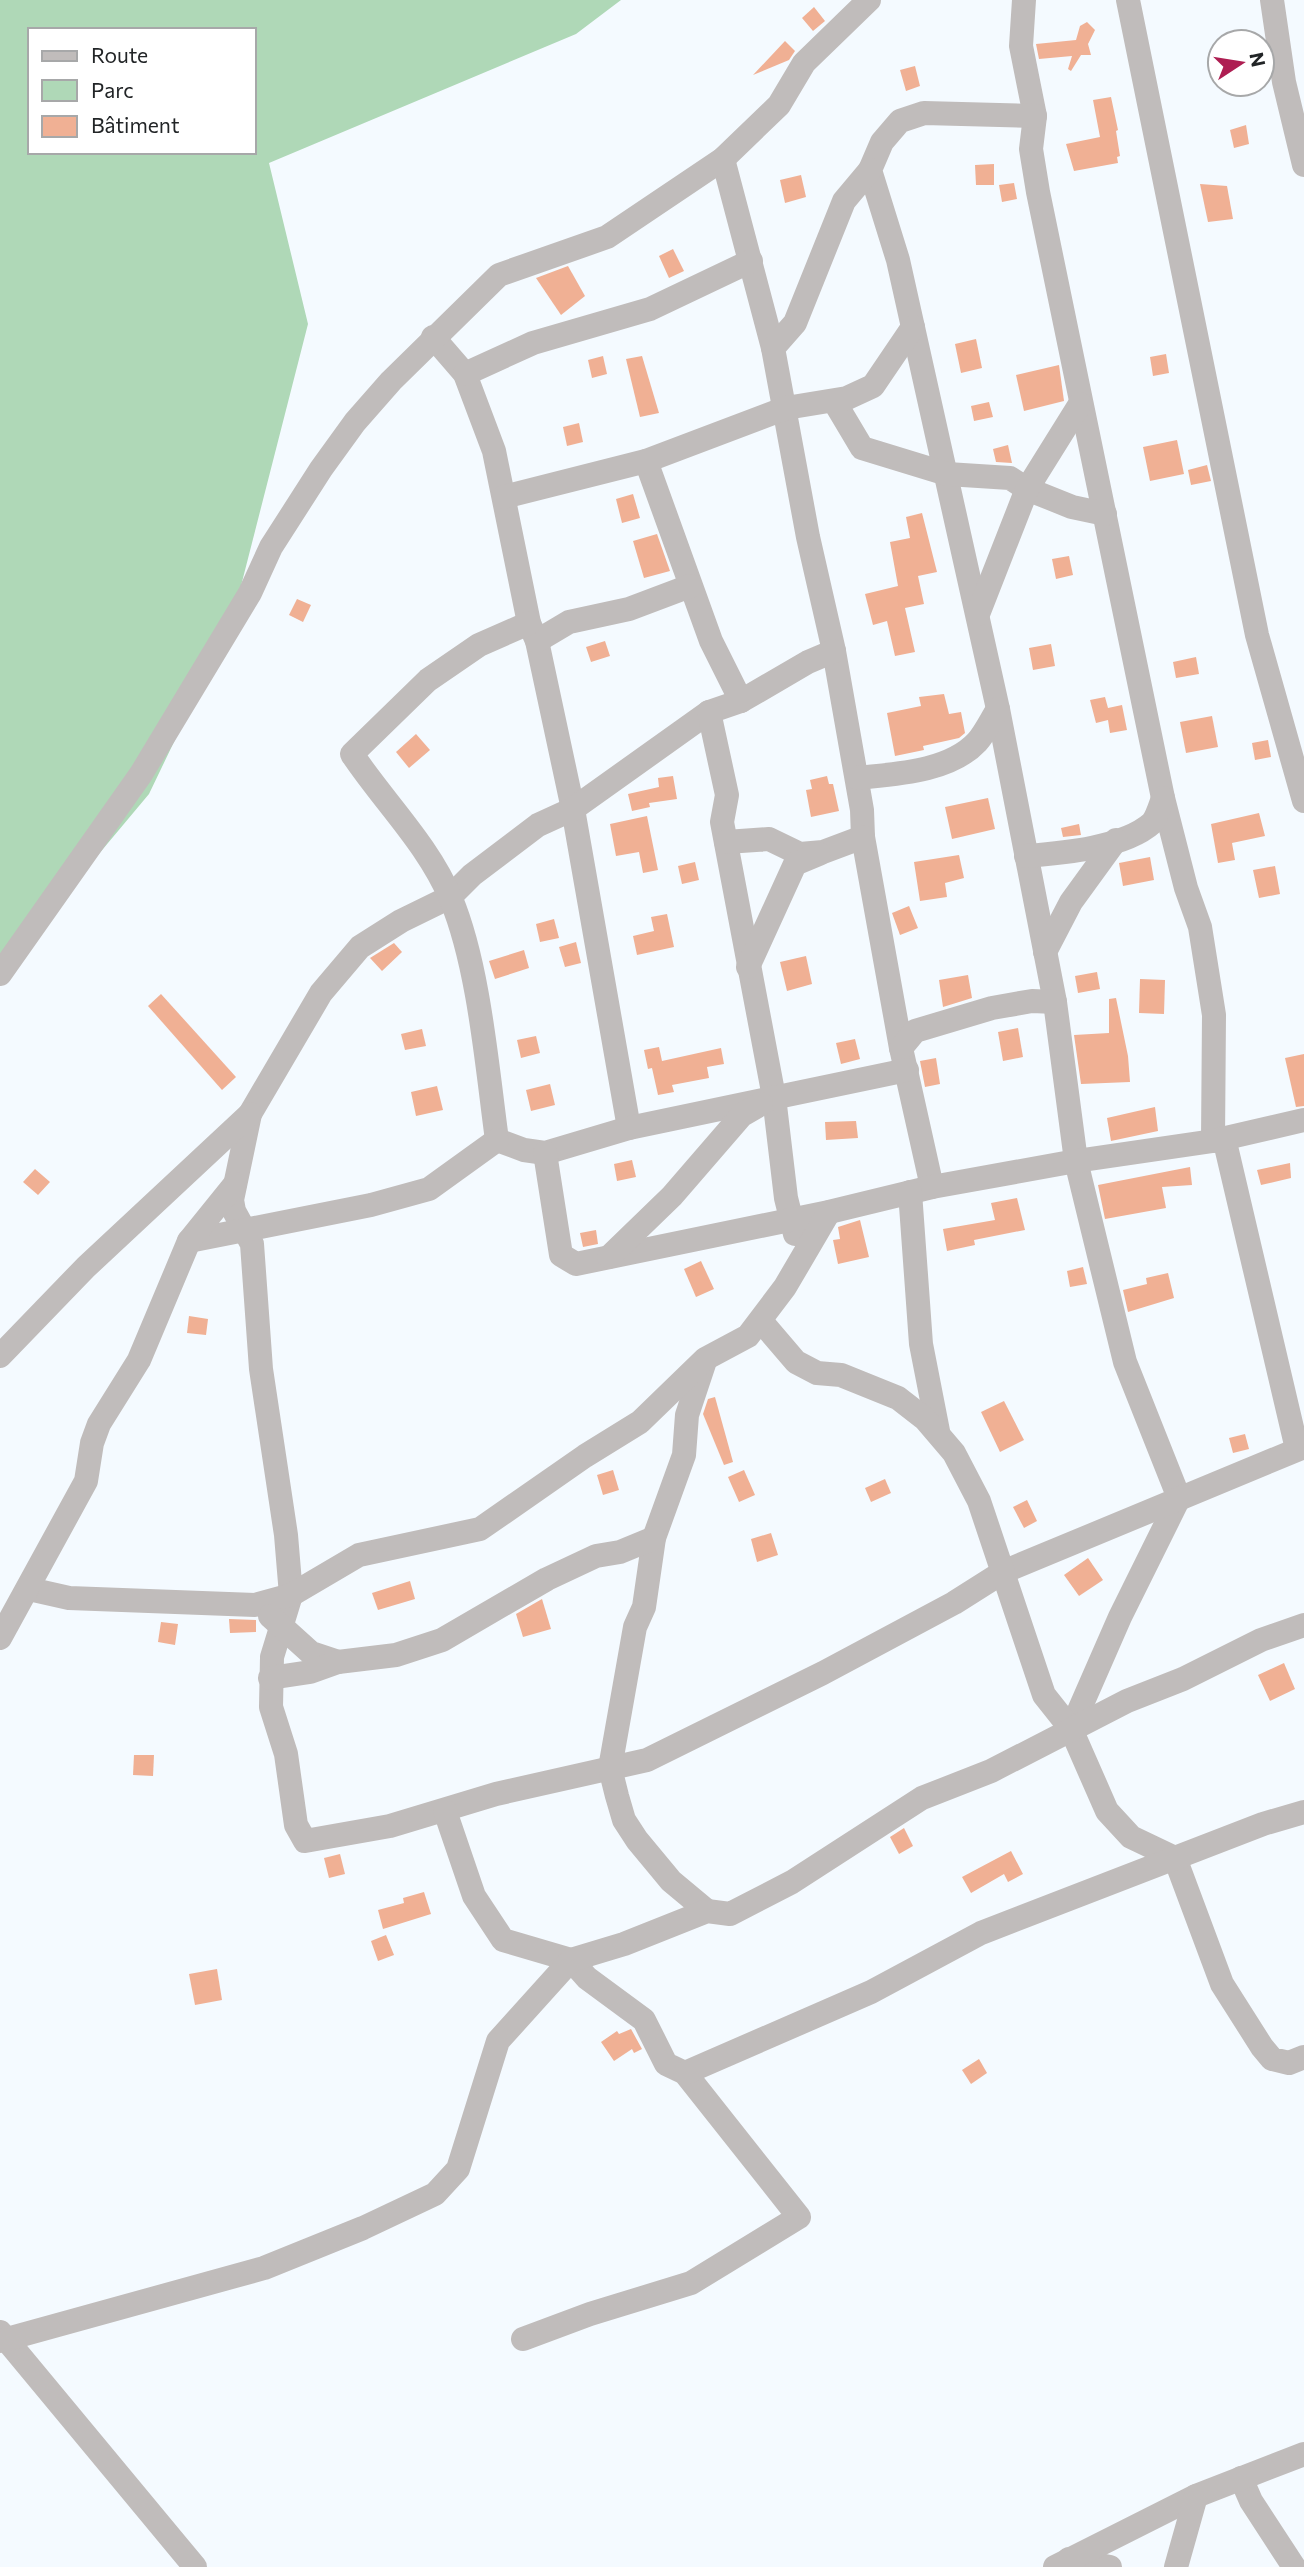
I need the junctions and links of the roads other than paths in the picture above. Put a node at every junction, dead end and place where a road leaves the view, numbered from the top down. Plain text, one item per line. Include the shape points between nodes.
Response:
1 (869, 0) edge
2 (1024, 0) edge
3 (1128, 0) edge
4 (1272, 0) edge
5 (1035, 116) junction
6 (723, 159) junction
7 (1304, 165) edge
8 (870, 170) junction
9 (751, 261) junction
10 (913, 327) junction
11 (433, 337) junction
12 (773, 348) junction
13 (465, 374) junction
14 (834, 401) junction
15 (1080, 404) junction
16 (786, 408) junction
17 (646, 461) junction
18 (947, 474) junction
19 (1027, 489) junction
20 (504, 497) junction
21 (1105, 514) junction
22 (690, 586) junction
23 (978, 614) junction
24 (533, 632) junction
25 (834, 651) junction
26 (741, 701) junction
27 (998, 709) junction
28 (709, 712) junction
29 (857, 778) junction
30 (1163, 798) junction
31 (1304, 801) edge
32 (573, 809) junction
33 (863, 837) junction
34 (1116, 840) junction
35 (726, 842) junction
36 (823, 852) junction
37 (1026, 856) junction
38 (450, 897) junction
39 (1045, 952) junction
40 (748, 967) junction
41 (0, 974) edge
42 (1055, 1002) junction
43 (904, 1059) junction
44 (774, 1097) junction
45 (250, 1114) junction
46 (1304, 1120) edge
47 (629, 1128) junction
48 (497, 1140) junction
49 (1218, 1140) junction
50 (545, 1153) junction
51 (1076, 1161) junction
52 (235, 1184) junction
53 (921, 1190) junction
54 (830, 1212) junction
55 (791, 1220) junction
56 (247, 1230) junction
57 (189, 1241) junction
58 (609, 1257) junction
59 (802, 1258) junction
60 (761, 1321) junction
61 (0, 1356) edge
62 (705, 1359) junction
63 (939, 1434) junction
64 (1301, 1448) edge
65 (1179, 1498) junction
66 (654, 1538) junction
67 (1003, 1572) junction
68 (29, 1589) junction
69 (291, 1595) junction
70 (255, 1605) junction
71 (282, 1625) junction
72 (1304, 1625) edge
73 (0, 1638) edge
74 (338, 1662) junction
75 (270, 1678) junction
76 (1071, 1729) junction
77 (610, 1768) junction
78 (445, 1811) junction
79 (1304, 1812) edge
80 (1175, 1858) junction
81 (707, 1911) junction
82 (571, 1960) junction
83 (1304, 2057) edge
84 (685, 2073) junction
85 (2, 2338) edge
86 (523, 2339) dead end
87 (1304, 2454) edge
88 (1241, 2478) junction
89 (1196, 2496) junction
90 (1062, 2563) edge
91 (1304, 2565) edge
92 (195, 2567) edge
93 (1110, 2567) edge
94 (1176, 2567) edge
95 (1293, 2567) edge

1 - 6 street via 804,63 779,105
2 - 5 street via 1021,46
3 - 31 street via 1257,635
4 - 7 street via 1284,82
5 - 8 street via 924,113 900,121 882,142
5 - 15 street via 1031,149
6 - 9 street
6 - 11 street via 607,237 499,275
8 - 10 street
8 - 12 street via 844,201 795,323
9 - 12 street
9 - 13 street via 650,309 533,343
10 - 14 street via 873,386
10 - 18 street
11 - 13 street
11 - 41 street via 355,422 321,470 271,547 250,593 141,774
12 - 16 street
13 - 20 street via 494,451
14 - 16 street
14 - 18 street via 862,448
15 - 19 street
15 - 21 street
16 - 17 street
16 - 25 street
17 - 20 street
17 - 22 street
18 - 19 street via 1010,478
18 - 23 street
19 - 21 street
19 - 23 street
20 - 24 street
21 - 30 street
22 - 24 street via 629,609
22 - 26 street
23 - 27 street
24 - 32 street
24 - 38 street via 478,645 428,680 352,754 398,813
25 - 26 street
25 - 29 street
26 - 28 street
27 - 29 street via 969,749 939,764
27 - 37 street
28 - 32 street
28 - 35 street via 726,795 722,822
29 - 33 street
30 - 34 street via 1153,822
30 - 49 street via 1200,926 1214,1015
32 - 38 street via 538,825
32 - 47 street
33 - 36 street
33 - 43 street
34 - 37 street
34 - 39 street via 1071,902
35 - 36 street via 769,839 800,854
35 - 40 street
36 - 40 street via 795,864
37 - 39 street
38 - 45 street via 401,921 360,947 343,964
38 - 48 street via 463,934 484,1039
39 - 42 street
40 - 44 street
42 - 43 street via 1032,1001 992,1009 915,1031
42 - 51 street
43 - 44 street
43 - 53 street
44 - 47 street
44 - 55 street
44 - 58 street via 742,1115 672,1196
45 - 52 street
45 - 61 street via 86,1267
46 - 49 street
47 - 50 street
48 - 50 street
48 - 56 street via 429,1189
49 - 51 street
49 - 64 street
50 - 58 street via 561,1255 576,1264
51 - 53 street
51 - 65 street via 1125,1362
52 - 56 street via 234,1212
52 - 57 street
53 - 54 street
53 - 63 street via 921,1343
54 - 55 street
54 - 59 street
55 - 58 street
55 - 59 street
56 - 57 street
56 - 69 street
57 - 68 street via 139,1360 99,1424 86,1480
59 - 60 street
60 - 62 street via 748,1336
60 - 63 street via 796,1362 898,1398
62 - 66 street via 687,1415 684,1455
62 - 69 street via 640,1422 480,1529 359,1555
63 - 67 street via 979,1501
64 - 65 street
65 - 67 street
65 - 76 street
66 - 74 street via 596,1556 547,1579 442,1640 396,1655
66 - 77 street
67 - 76 street via 1044,1695
67 - 77 street via 823,1673 647,1760
68 - 70 street via 69,1598
68 - 73 street
69 - 70 street
69 - 71 street
70 - 71 street
71 - 74 street via 312,1653
71 - 75 street
72 - 76 street
74 - 75 street
75 - 78 street via 271,1707 286,1754 296,1825 305,1841
76 - 80 street via 1107,1811 1131,1837
76 - 81 street via 991,1771 922,1798 792,1882 730,1914
77 - 78 street via 496,1794
77 - 81 street via 624,1820 637,1840 671,1881
78 - 82 street via 474,1896 503,1940
79 - 80 street
80 - 83 street via 1222,1984 1255,2037 1272,2059 1289,2063
80 - 84 street via 981,1933 871,1992
81 - 82 street
82 - 84 street via 587,1978 644,2020 666,2064
82 - 85 street via 498,2041 458,2169 435,2194 264,2268
84 - 86 street via 799,2217 691,2283
85 - 92 street
87 - 88 street
88 - 89 street
88 - 95 street
89 - 90 street
89 - 94 street
90 - 93 street
91 - 95 street

